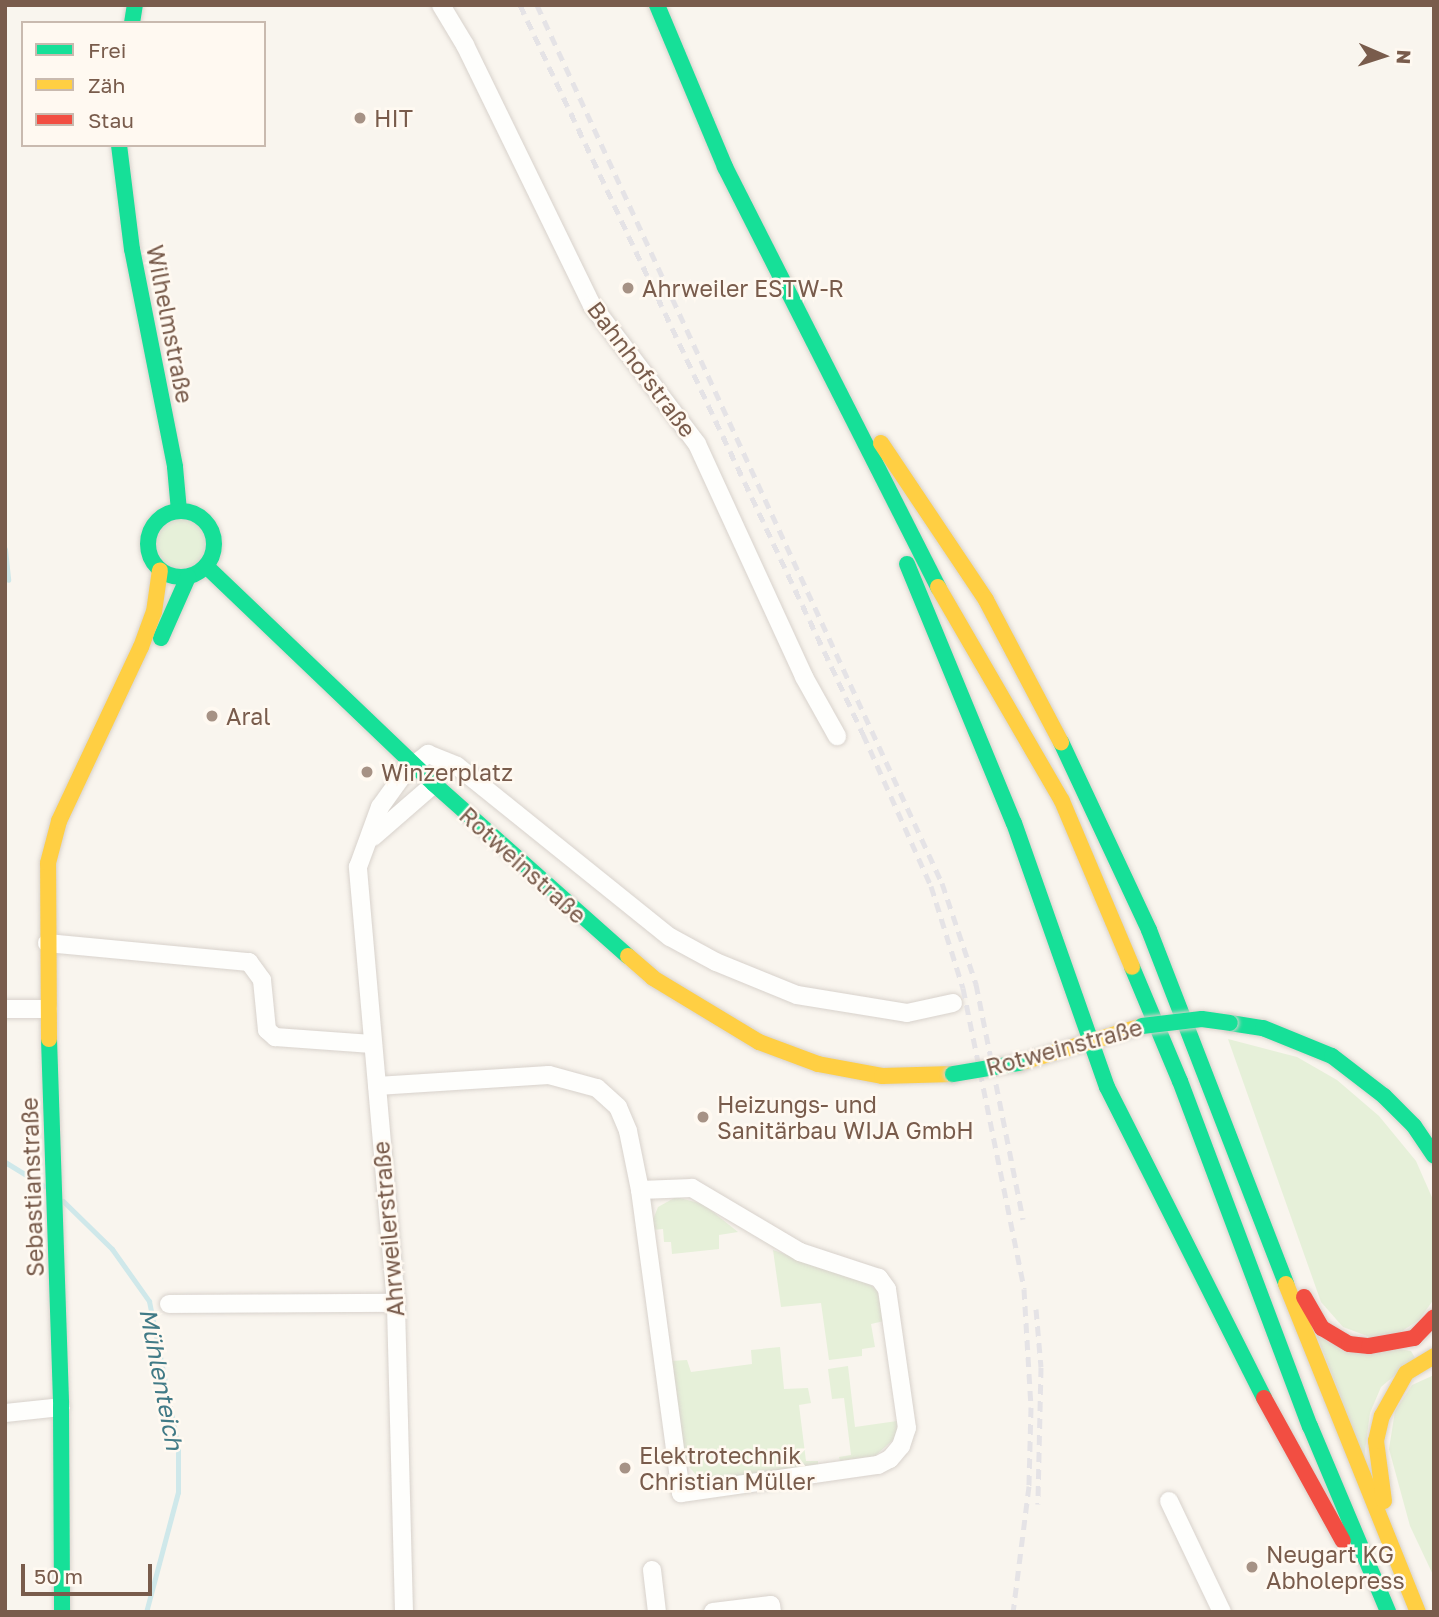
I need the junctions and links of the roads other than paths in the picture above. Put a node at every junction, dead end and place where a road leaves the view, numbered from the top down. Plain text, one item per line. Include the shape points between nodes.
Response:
1 (441, 5) edge
2 (657, 5) edge
3 (119, 147) edge
4 (815, 345) junction
5 (179, 511) junction
6 (206, 566) junction
7 (160, 570) junction
8 (188, 577) junction
9 (133, 663) junction
10 (148, 671) junction
11 (837, 736) dead end
12 (413, 765) junction
13 (84, 768) junction
14 (434, 785) junction
15 (364, 848) junction
16 (47, 943) junction
17 (953, 1003) dead end
18 (5, 1009) edge
19 (48, 1009) junction
20 (1088, 1042) junction
21 (372, 1044) junction
22 (377, 1086) junction
23 (1434, 1156) edge
24 (640, 1190) junction
25 (1264, 1227) junction
26 (396, 1303) junction
27 (169, 1304) dead end
28 (1434, 1317) edge
29 (1434, 1332) edge
30 (1414, 1338) junction
31 (1429, 1361) edge
32 (61, 1407) junction
33 (5, 1413) edge
34 (1169, 1502) dead end
35 (652, 1570) dead end
36 (1406, 1584) junction
37 (62, 1612) edge
38 (404, 1612) edge
39 (657, 1612) edge
40 (713, 1612) edge
41 (772, 1612) edge
42 (1222, 1612) edge
43 (1386, 1612) edge
44 (1418, 1612) edge

1 - 11 street, Bahnhofstraße via 465,45 592,306 698,444 804,677
2 - 4 main road via 724,167
3 - 5 main road, Wilhelmstraße via 132,249 175,467
4 - 20 main road via 1014,823
4 - 25 main road via 986,600 1043,704 1149,930
4 - 43 main road via 931,575 1062,801 1180,1081 1310,1426
5 - 6 main road via 200,517 213,534 212,556
5 - 7 main road via 158,520 148,540 148,551
6 - 8 main road
6 - 12 main road, Rotweinstraße via 358,707
7 - 8 main road
7 - 9 main road, Sebastianstraße via 154,612
8 - 10 main road, Sebastianstraße
9 - 10 main road
9 - 13 main road, Sebastianstraße
10 - 13 main road, Sebastianstraße
12 - 14 main road, Rotweinstraße
12 - 15 street, Ahrweilerstraße via 380,807
12 - 17 street, Rotweinstraße via 428,754 457,766 670,937 716,962 797,995 907,1013
13 - 16 main road, Sebastianstraße via 59,821 48,863
14 - 15 street via 388,819
14 - 20 main road, Rotweinstraße, bridge via 608,941 706,1014 759,1042 818,1064 882,1076 953,1074 1019,1063
15 - 21 street, Ahrweilerstraße via 358,867
16 - 19 main road, Sebastianstraße
16 - 21 street via 249,962 262,981 267,1030 275,1037
18 - 19 street
19 - 32 main road, Sebastianstraße
20 - 23 main road, Rotweinstraße, bridge via 1174,1020 1230,1023 1296,1039 1332,1056 1384,1096 1414,1126
20 - 43 main road via 1292,1455
21 - 22 street, Ahrweilerstraße
22 - 24 street via 549,1075 577,1079 597,1088 618,1107 628,1131
22 - 26 street, Ahrweilerstraße
24 - 24 street via 681,1493 878,1465 890,1459 901,1446 907,1427 887,1289 879,1278 800,1252 692,1188
25 - 30 main road via 1322,1328 1349,1344 1369,1346
25 - 36 main road
26 - 27 street
26 - 38 street, Ahrweilerstraße
28 - 30 main road
29 - 30 main road
31 - 36 main road via 1406,1373 1390,1394 1376,1441 1379,1481
32 - 33 street
32 - 37 main road, Sebastianstraße
34 - 42 street
35 - 39 street
36 - 44 main road
40 - 41 street via 771,1605

